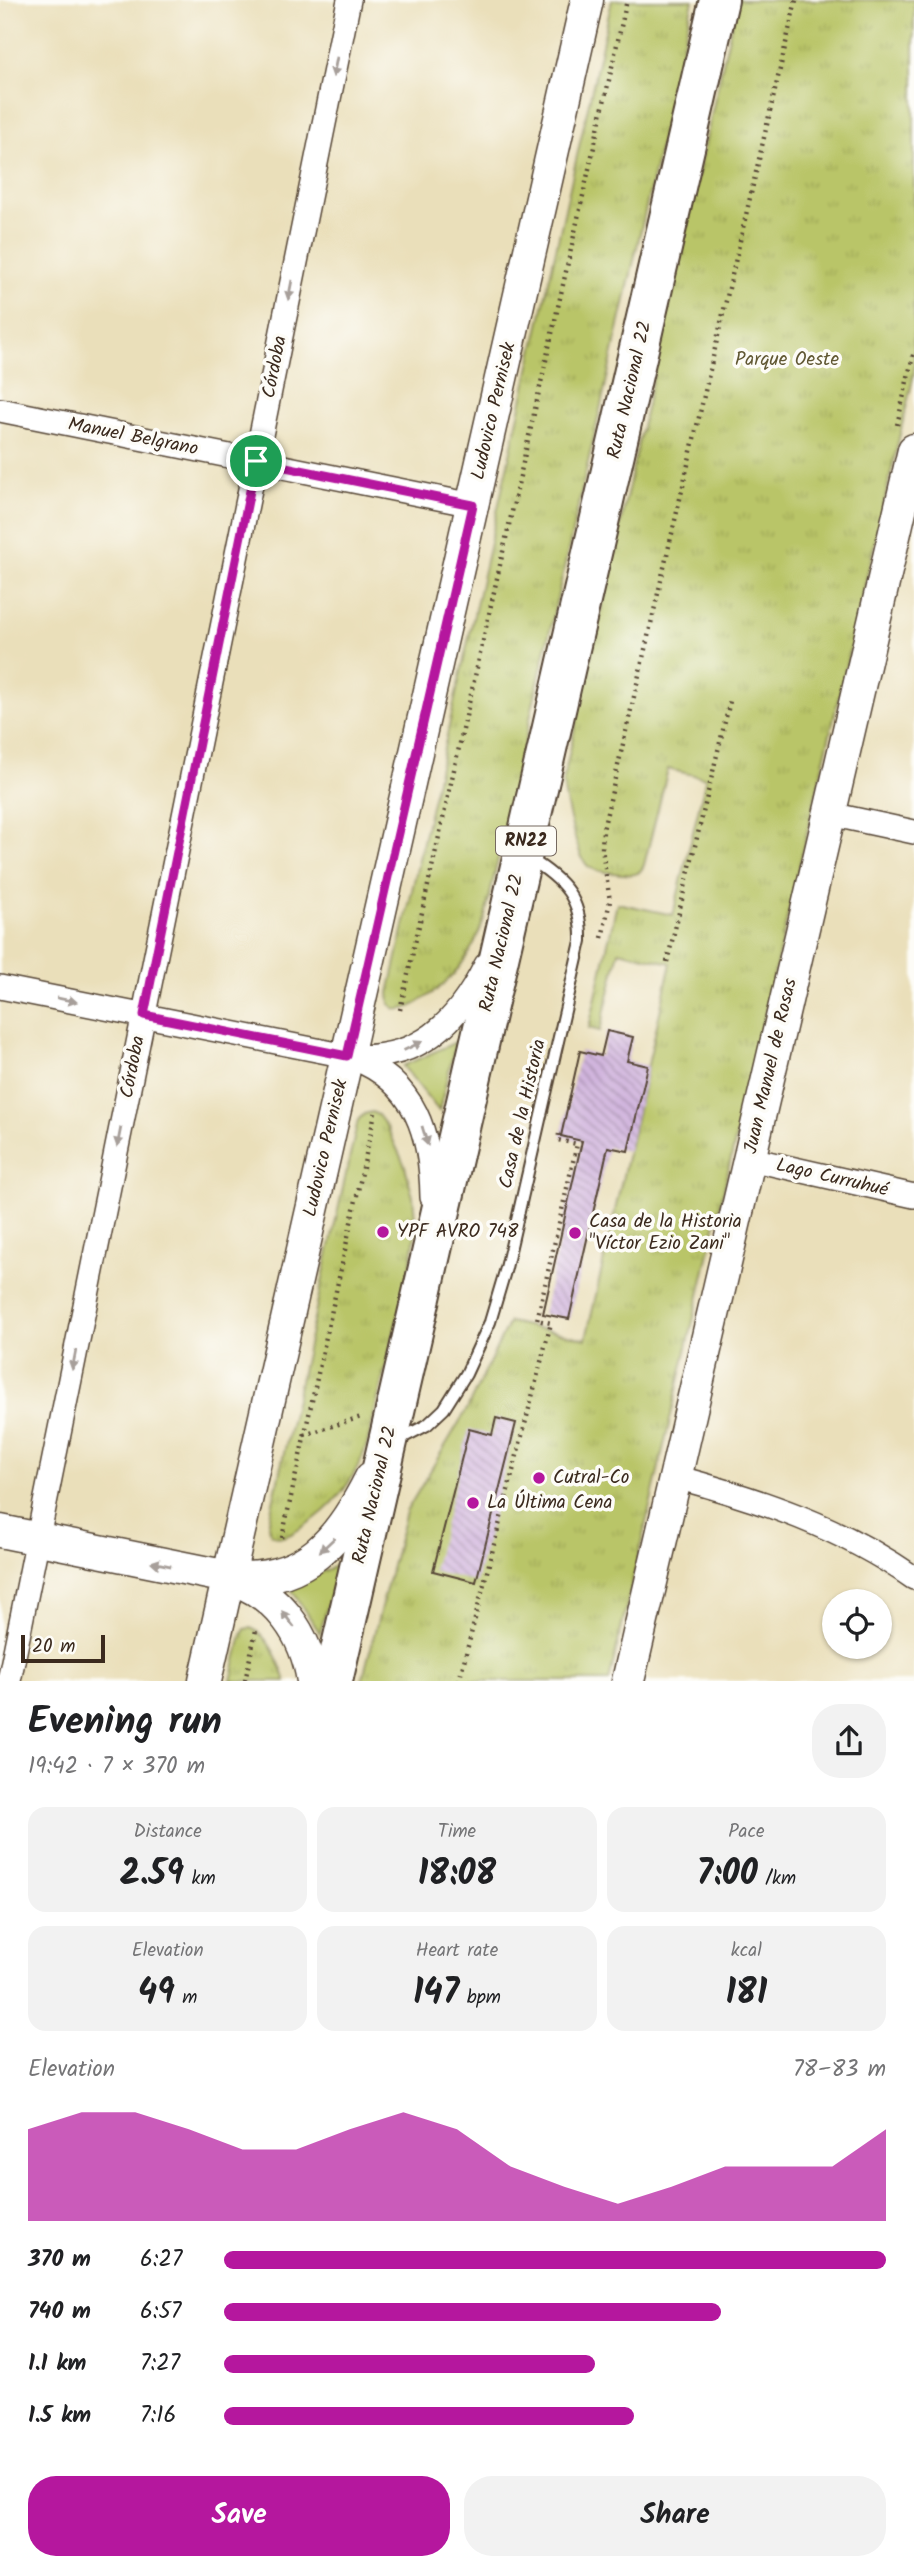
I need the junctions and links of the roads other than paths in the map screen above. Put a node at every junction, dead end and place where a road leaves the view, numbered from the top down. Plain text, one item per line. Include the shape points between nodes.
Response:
1 (349, 0) edge
2 (587, 0) edge
3 (719, 0) edge
4 (0, 410) edge
5 (914, 450) edge
6 (256, 461) junction
7 (473, 505) junction
8 (830, 814) junction
9 (914, 832) edge
10 (523, 854) junction
11 (507, 921) junction
12 (0, 986) edge
13 (144, 1015) junction
14 (347, 1056) junction
15 (750, 1159) junction
16 (914, 1196) edge
17 (433, 1244) junction
18 (387, 1445) junction
19 (676, 1477) junction
20 (0, 1531) edge
21 (38, 1539) junction
22 (228, 1577) junction
23 (914, 1578) edge
24 (9, 1681) edge
25 (205, 1681) edge
26 (313, 1681) edge
27 (333, 1681) edge
28 (628, 1681) edge

1 -> 6 street, Córdoba
2 - 7 street, Ludovico Pernisek
3 - 10 highway, Ruta Nacional 22 / RN22
4 - 6 street, Manuel Belgrano
5 - 8 street, Juan Manuel de Rosas
6 - 7 street, Manuel Belgrano
6 - 13 street, Córdoba
7 - 14 street, Ludovico Pernisek
8 - 9 street
8 - 15 street, Juan Manuel de Rosas
10 - 11 highway, Ruta Nacional 22 / RN22
10 - 18 lane, Casa de la Historia via 564,884 576,904 580,941 506,1268 482,1340 444,1409 427,1425
14 -> 11 street via 399,1052 444,1026 471,993
11 - 17 highway, Ruta Nacional 22 / RN22
12 -> 13 street
13 - 14 street
13 -> 21 street, Córdoba
14 -> 17 street via 384,1074 417,1113 432,1165
14 - 22 street, Ludovico Pernisek
15 - 16 street, Lago Curruhué
15 - 19 street, Juan Manuel de Rosas
17 - 18 highway, Ruta Nacional 22 / RN22
18 -> 22 street via 352,1515 324,1548 279,1574
18 - 27 highway, Ruta Nacional 22 / RN22
19 - 23 street via 817,1523 886,1558
19 - 28 street, Juan Manuel de Rosas
20 - 21 street
22 -> 21 street
21 - 24 street, Córdoba
22 - 25 street, Ludovico Pernisek
26 -> 22 street via 304,1644 287,1617 266,1595

